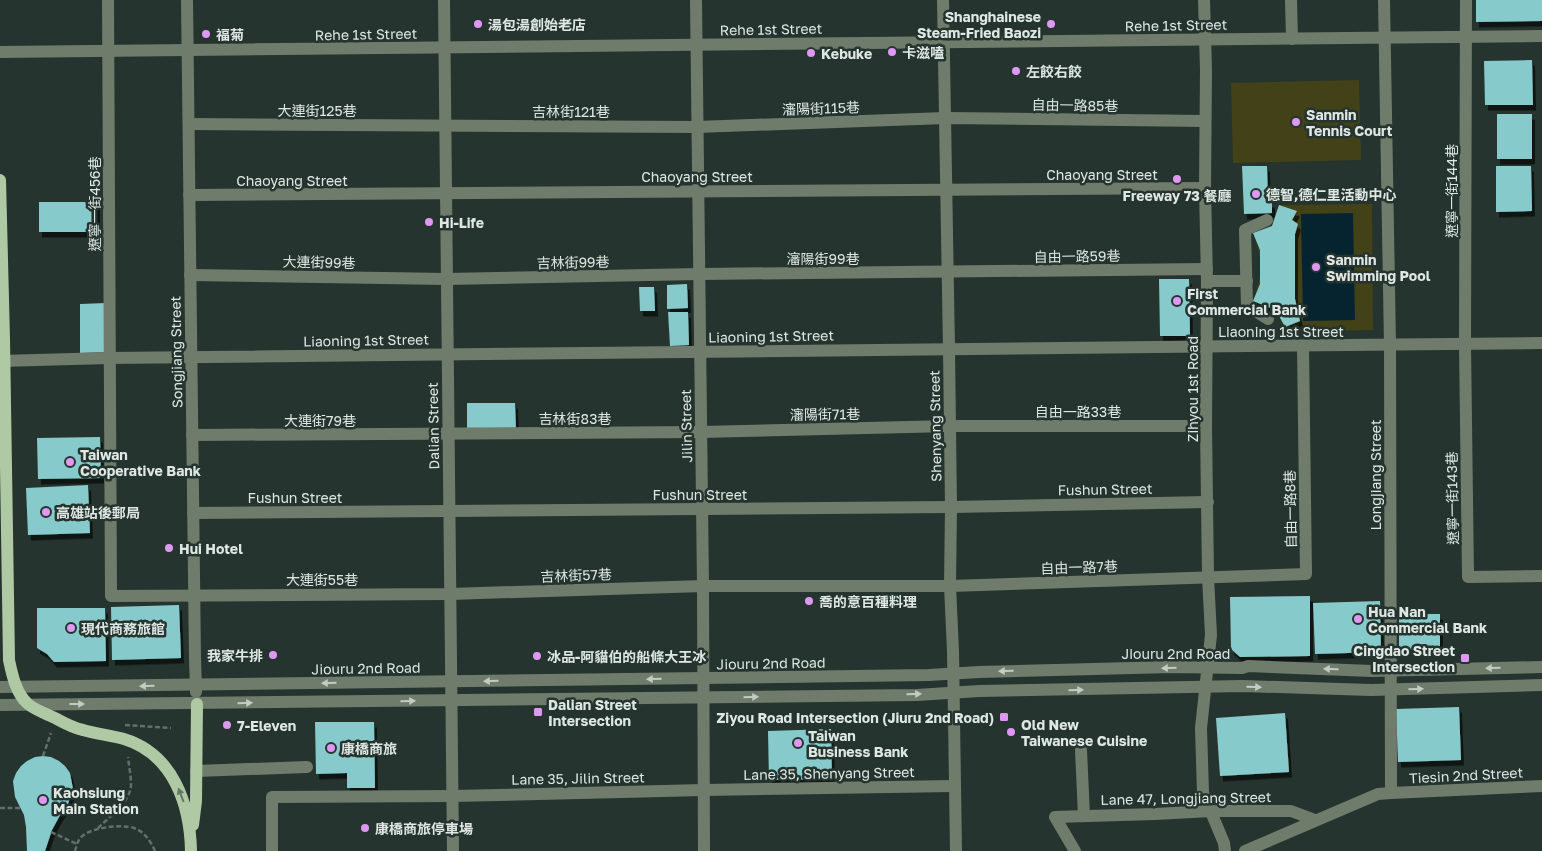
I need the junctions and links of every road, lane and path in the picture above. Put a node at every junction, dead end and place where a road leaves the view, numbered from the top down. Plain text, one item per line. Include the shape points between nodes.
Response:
1 (108, 0) edge
2 (187, 0) edge
3 (444, 0) edge
4 (696, 0) edge
5 (943, 0) edge
6 (1204, 0) edge
7 (1291, 0) edge
8 (1384, 0) edge
9 (1466, 0) edge
10 (1542, 36) edge
11 (1292, 38) junction
12 (1384, 38) junction
13 (1466, 38) junction
14 (1205, 40) junction
15 (944, 42) junction
16 (696, 45) junction
17 (444, 48) junction
18 (188, 50) junction
19 (109, 51) junction
20 (0, 52) edge
21 (945, 118) junction
22 (1204, 121) junction
23 (189, 124) junction
24 (445, 126) junction
25 (698, 127) junction
26 (0, 180) edge
27 (1205, 188) junction
28 (946, 190) junction
29 (698, 192) junction
30 (446, 193) junction
31 (189, 195) junction
32 (1267, 220) dead end
33 (948, 272) junction
34 (699, 274) junction
35 (190, 275) junction
36 (1207, 275) junction
37 (447, 279) junction
38 (1247, 282) junction
39 (1268, 319) dead end
40 (1465, 344) junction
41 (1542, 344) edge
42 (1390, 345) junction
43 (1208, 346) junction
44 (1302, 346) junction
45 (949, 349) junction
46 (700, 352) junction
47 (448, 354) junction
48 (191, 357) junction
49 (109, 358) junction
50 (2, 360) edge
51 (950, 426) junction
52 (1206, 426) junction
53 (701, 432) junction
54 (448, 434) junction
55 (192, 435) junction
56 (1208, 502) junction
57 (951, 507) junction
58 (702, 510) junction
59 (449, 511) junction
60 (193, 513) junction
61 (1542, 576) edge
62 (1208, 577) junction
63 (703, 586) junction
64 (950, 586) junction
65 (450, 594) junction
66 (194, 595) junction
67 (1207, 667) junction
68 (1542, 667) edge
69 (1391, 670) junction
70 (953, 674) junction
71 (702, 679) junction
72 (451, 682) junction
73 (196, 685) junction
74 (1542, 685) edge
75 (0, 687) edge
76 (16, 687) junction
77 (1205, 687) junction
78 (1391, 690) junction
79 (953, 693) junction
80 (702, 698) junction
81 (451, 700) junction
82 (197, 704) junction
83 (0, 705) edge
84 (28, 705) junction
85 (123, 724) dead end
86 (171, 728) dead end
87 (51, 733) dead end
88 (1081, 750) dead end
89 (43, 756) dead end
90 (128, 757) dead end
91 (307, 767) dead end
92 (196, 771) junction
93 (954, 786) junction
94 (1542, 786) edge
95 (704, 790) junction
96 (1391, 793) junction
97 (453, 796) junction
98 (0, 808) edge
99 (21, 808) dead end
100 (1211, 811) junction
101 (1084, 816) junction
102 (1315, 820) junction
103 (98, 828) junction
104 (51, 832) dead end
105 (77, 844) junction
106 (191, 847) edge
107 (75, 851) edge
108 (155, 851) edge
109 (272, 851) edge
110 (453, 851) edge
111 (704, 851) edge
112 (956, 851) edge
113 (1075, 851) edge
114 (1225, 851) edge
115 (1245, 851) edge

1 - 19 street, 遼寧一街456巷
2 - 18 street, Songjiang Street
3 - 17 street, Dalian Street
4 - 16 street, Jilin Street
5 - 15 street, Shenyang Street
6 - 14 street, Zihyou 1st Road
7 - 11 street
8 - 12 street, Longjiang Street
9 - 13 street, 遼寧一街144巷
10 - 13 street, Rehe 1st Street
11 - 12 street, Rehe 1st Street
11 - 14 street, Rehe 1st Street
12 - 13 street, Rehe 1st Street
12 - 42 street, Longjiang Street
13 - 40 street, 遼寧一街144巷
14 - 15 street, Rehe 1st Street
14 - 22 street, Zihyou 1st Road
15 - 16 street, Rehe 1st Street
15 - 21 street, Shenyang Street
16 - 17 street, Rehe 1st Street
16 - 25 street, Jilin Street
17 - 18 street, Rehe 1st Street
17 - 24 street, Dalian Street
18 - 19 street, Rehe 1st Street
18 - 23 street, Songjiang Street
19 - 20 street, Rehe 1st Street
19 - 49 street, 遼寧一街456巷
21 - 22 street, 自由一路85巷
21 - 25 street, 瀋陽街115巷
21 - 28 street, Shenyang Street
22 - 27 street, Zihyou 1st Road
23 - 24 street, 大連街125巷
23 - 31 street, Songjiang Street
24 - 25 street, 吉林街121巷
24 - 30 street, Dalian Street
25 - 29 street, Jilin Street
26 - 50 main road
27 - 28 street, Chaoyang Street
27 - 36 street, Zihyou 1st Road
28 - 29 street, Chaoyang Street
28 - 33 street, Shenyang Street
29 - 30 street, Chaoyang Street
29 - 34 street, Jilin Street
30 - 31 street, Chaoyang Street
30 - 37 street, Dalian Street
31 - 35 street, Songjiang Street
32 - 38 street via 1245,230
33 - 34 street, 瀋陽街99巷
33 - 36 street, 自由一路59巷
33 - 45 street, Shenyang Street
34 - 37 street, 吉林街99巷
34 - 46 street, Jilin Street
35 - 37 street, 大連街99巷
35 - 48 street, Songjiang Street
36 - 38 street, 自由一路59巷
36 - 43 street, Zihyou 1st Road
37 - 47 street, Dalian Street
38 - 39 street via 1247,306
40 - 41 street, Liaoning 1st Street
40 - 42 street, Liaoning 1st Street
40 - 61 street, 遼寧一街143巷 via 1468,576
42 - 44 street, Liaoning 1st Street
42 - 69 street, Longjiang Street
43 - 44 street, Liaoning 1st Street
43 - 45 street, Liaoning 1st Street
43 - 52 street, Zihyou 1st Road
44 - 62 street, 自由一路8巷 via 1306,574
45 - 46 street, Liaoning 1st Street
45 - 51 street, Shenyang Street
46 - 47 street, Liaoning 1st Street
46 - 53 street, Jilin Street
47 - 48 street, Liaoning 1st Street
47 - 54 street, Dalian Street
48 - 49 street, Liaoning 1st Street
48 - 55 street, Songjiang Street
49 - 50 street, Liaoning 1st Street
49 - 66 street, 遼寧一街456巷 via 111,596
50 - 76 main road via 9,651
51 - 52 street, 自由一路33巷
51 - 53 street, 瀋陽街71巷
51 - 57 street, Shenyang Street
52 - 56 street, Zihyou 1st Road
53 - 54 street, 吉林街83巷
53 - 58 street, Jilin Street
54 - 55 street, 大連街79巷
54 - 59 street, Dalian Street
55 - 60 street, Songjiang Street
56 - 57 street, Fushun Street
56 - 62 street, Zihyou 1st Road
57 - 58 street, Fushun Street
57 - 64 street, Shenyang Street
58 - 59 street, Fushun Street
58 - 63 street, Jilin Street
59 - 60 street, Fushun Street
59 - 65 street, Dalian Street
60 - 66 street, Songjiang Street
62 - 64 street, 自由一路7巷
62 - 67 street, Zihyou 1st Road via 1210,636
63 - 64 street, 自由一路7巷
63 - 65 street, 吉林街57巷
63 - 71 street, Jilin Street
64 - 70 street, Shenyang Street
65 - 66 street, 大連街55巷
65 - 72 street, Dalian Street
66 - 73 street, Songjiang Street
69 -> 67 street, Jiouru 2nd Road
67 -> 70 street, Jiouru 2nd Road
67 - 77 street, Zihyou 1st Road
68 -> 69 street, Jiouru 2nd Road
69 - 78 street, Longjiang Street
70 - 71 street, Jiouru 2nd Road
70 - 79 street, Shenyang Street
71 -> 72 street, Jiouru 2nd Road
71 - 80 street, Jilin Street
72 -> 73 street, Jiouru 2nd Road
72 - 81 street, Dalian Street
73 -> 76 street, Jiouru 2nd Road
73 - 82 street, Songjiang Street
78 -> 74 street
75 - 76 street, Jiouru 2nd Road
76 - 84 main road
77 -> 78 street
79 -> 77 street
77 - 100 street, Zihyou 1st Road via 1201,728 1203,793
78 - 96 street, Longjiang Street
80 -> 79 street
79 - 93 street, Shenyang Street
80 - 81 street
80 - 95 street, Jilin Street
82 -> 81 street
81 - 97 street, Dalian Street
84 -> 82 street
82 - 92 main road
83 - 84 street
106 -> 84 main road via 188,814 178,787 172,774 154,756 134,743 76,728
85 - 86 path
87 - 89 path
88 - 101 street
90 - 103 path via 129,792
91 - 92 street
92 - 106 main road
93 - 95 street, Lane 35, Shenyang Street
93 - 112 street, Shenyang Street
94 - 96 street, Tiesin 2nd Street
95 - 97 street, Lane 35, Jilin Street
95 - 111 street, Jilin Street
96 - 102 street via 1378,794
97 - 109 street, Lane 35, Jilin Street via 272,797
97 - 110 street, Dalian Street
98 - 99 path
100 - 101 street, Lane 47, Longjiang Street
100 - 102 street, Lane 47, Longjiang Street via 1291,811
100 - 114 street, Zihyou 1st Road
101 - 113 street, Lane 47, Longjiang Street via 1055,816
102 - 115 street
103 - 105 path via 86,833
103 - 108 path via 134,828 151,841
104 - 105 path
105 - 107 path

